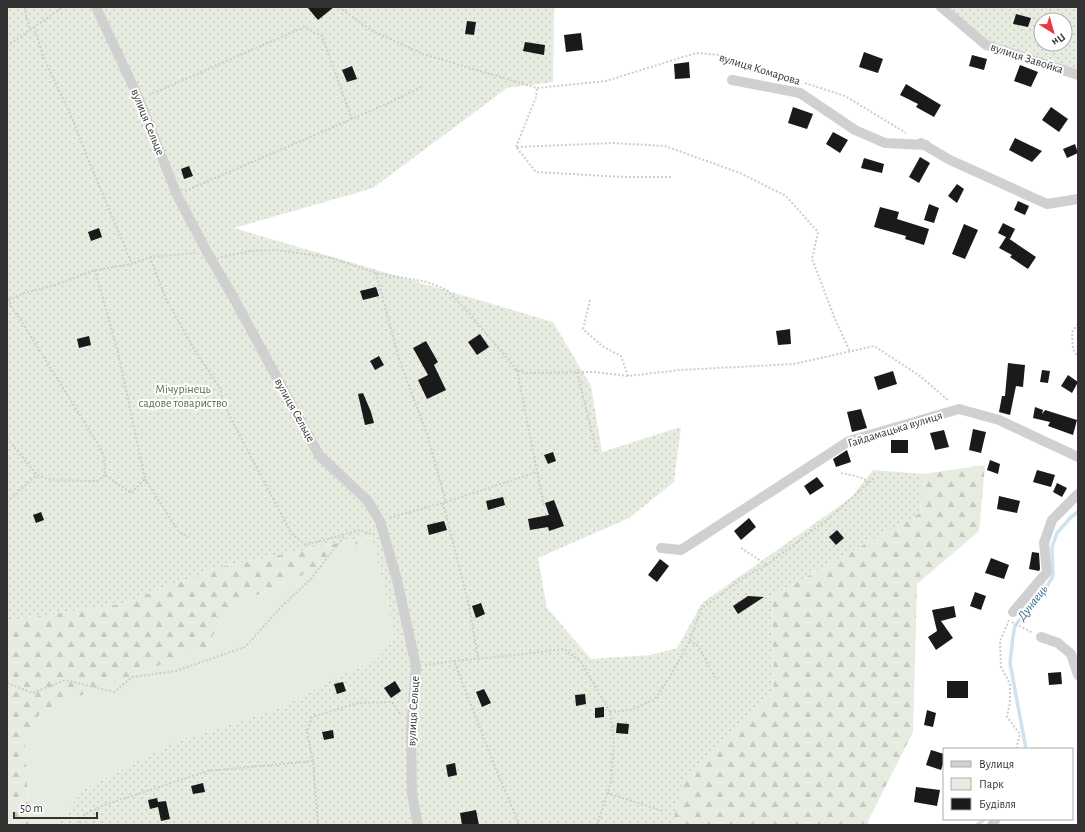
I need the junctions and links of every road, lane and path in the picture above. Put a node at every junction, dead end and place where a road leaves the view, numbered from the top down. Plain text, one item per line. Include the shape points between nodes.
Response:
1 (24, 7) edge
2 (63, 7) edge
3 (96, 7) edge
4 (339, 7) edge
5 (941, 7) edge
6 (34, 28) junction
7 (30, 30) junction
8 (7, 46) edge
9 (1078, 75) edge
10 (732, 80) dead end
11 (421, 88) dead end
12 (537, 88) junction
13 (139, 99) junction
14 (352, 119) junction
15 (922, 143) junction
16 (516, 147) junction
17 (671, 177) dead end
18 (177, 194) junction
19 (1078, 199) edge
20 (209, 256) junction
21 (150, 257) junction
22 (132, 264) junction
23 (95, 270) junction
24 (376, 273) junction
25 (8, 300) edge
26 (590, 300) dead end
27 (1078, 324) edge
28 (850, 352) junction
29 (1078, 358) edge
30 (517, 370) junction
31 (577, 372) junction
32 (628, 376) junction
33 (959, 409) junction
34 (7, 438) edge
35 (597, 453) dead end
36 (1078, 457) edge
37 (537, 472) junction
38 (841, 474) dead end
39 (37, 475) junction
40 (105, 475) junction
41 (874, 478) dead end
42 (145, 479) junction
43 (870, 483) junction
44 (1078, 494) edge
45 (7, 502) edge
46 (445, 502) junction
47 (544, 506) dead end
48 (380, 521) junction
49 (345, 534) junction
50 (188, 537) dead end
51 (385, 538) junction
52 (661, 548) dead end
53 (741, 548) dead end
54 (767, 565) junction
55 (1013, 617) junction
56 (1026, 630) dead end
57 (1040, 637) dead end
58 (690, 640) junction
59 (478, 658) junction
60 (454, 661) junction
61 (416, 666) junction
62 (1078, 675) edge
63 (716, 680) dead end
64 (7, 683) edge
65 (610, 712) junction
66 (411, 729) junction
67 (1016, 748) edge
68 (313, 762) junction
69 (607, 793) junction
70 (663, 811) dead end
71 (80, 823) dead end
72 (318, 825) edge
73 (418, 825) edge
74 (518, 825) edge
75 (597, 825) edge

1 - 7 path
2 - 6 path
3 - 13 street, вулиця Сельце
4 - 12 path, вулиця Комарова via 371,30 423,54
5 - 9 street, вулиця Завойка via 986,45
6 - 7 path
6 - 22 path via 43,56 71,116
7 - 8 path
10 - 15 street via 800,93 855,130 884,143
11 - 14 path
12 - 15 path, вулиця Комарова via 606,81 696,53 721,55 846,96
12 - 16 path via 536,97
13 - 14 path via 304,27 322,36
13 - 18 street, вулиця Сельце
14 - 18 path
15 - 19 street via 950,160 1047,204
16 - 17 path via 536,172
16 - 28 path via 613,143 665,146 740,173 786,196 818,232 812,259
18 - 20 street, вулиця Сельце
20 - 21 path
20 - 24 path via 277,250 332,258
20 - 48 street, вулиця Сельце via 319,454 367,500
21 - 22 path
21 - 49 path via 166,299 220,388 224,405 292,532 306,545
22 - 23 path
23 - 25 path
23 - 42 path via 118,352
24 - 30 path via 427,282 447,290
24 - 46 path via 399,358 427,434
25 - 40 path via 96,440 104,456
26 - 32 path via 584,329 602,346 621,356
27 - 29 path via 1072,332 1073,349
28 - 32 path via 794,364
28 - 33 path via 874,346 920,376
30 - 31 path via 525,373
30 - 37 path
31 - 32 path
31 - 35 path
33 - 36 street via 1000,420
33 - 52 street, Гайдамацька вулиця via 849,441 681,550
34 - 39 path
37 - 46 path
37 - 47 path
38 - 43 path
39 - 40 path via 51,480 83,482 97,481
39 - 45 path
40 - 42 path via 131,493
41 - 43 path
42 - 50 path via 180,532
43 - 54 path
44 - 55 street via 1052,520 1044,543 1047,572
46 - 48 path
46 - 59 path via 469,605
48 - 51 street, вулиця Сельце
49 - 51 path via 360,530
49 - 64 path via 311,579 245,646 176,671 132,677 114,692 65,680 33,693
51 - 61 street, вулиця Сельце
53 - 54 path
54 - 58 path via 744,577 701,609
55 - 56 path
55 - 67 path via 1000,641 1000,654 1001,667 1010,684 1007,717 1020,734
57 - 62 street via 1058,643 1071,654
58 - 63 path via 699,646
58 - 65 path via 655,699 631,710
59 - 60 path
59 - 65 path via 564,649 581,662
60 - 61 path
60 - 74 path
61 - 66 street, вулиця Сельце
65 - 69 path via 614,742 611,782
66 - 68 path via 392,702 358,702 312,717 306,732
66 - 73 street, вулиця Сельце via 412,794
68 - 71 path via 208,771 104,805 84,814
68 - 72 path
69 - 70 path
69 - 75 path

